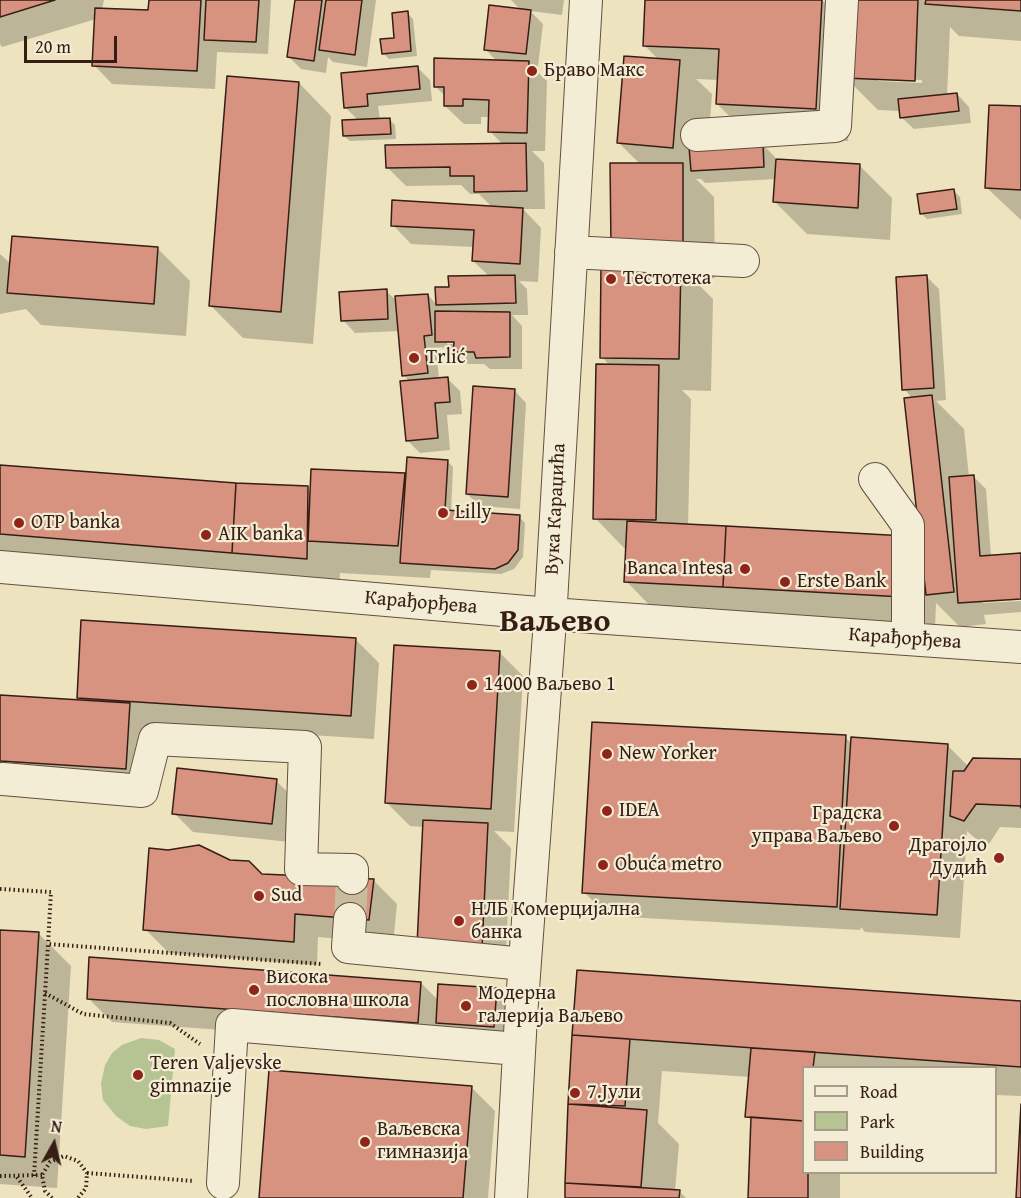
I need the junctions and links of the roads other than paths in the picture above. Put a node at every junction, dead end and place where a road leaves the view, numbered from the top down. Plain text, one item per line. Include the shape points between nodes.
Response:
1 (586, 0) edge
2 (842, 0) edge
3 (697, 135) dead end
4 (571, 252) junction
5 (743, 261) dead end
6 (875, 479) dead end
7 (0, 567) edge
8 (550, 614) junction
9 (908, 639) junction
10 (1021, 647) edge
11 (3, 779) dead end
12 (352, 878) dead end
13 (349, 933) road end
14 (524, 964) junction
15 (518, 1049) junction
16 (223, 1183) road end
17 (511, 1198) edge

1 - 4 street, Вука Караџића
2 - 3 street via 835,126
4 - 5 street
4 - 8 street, Вука Караџића
6 - 9 street via 908,525
7 - 8 street, Карађорђева
8 - 9 street, Карађорђева
8 - 14 street, Вука Караџића
9 - 10 street, Карађорђева
11 - 12 street via 142,790 155,739 305,747 300,869 352,870
13 - 14 street
14 - 15 street, Вука Караџића
15 - 16 street via 232,1025
15 - 17 street, Вука Караџића

